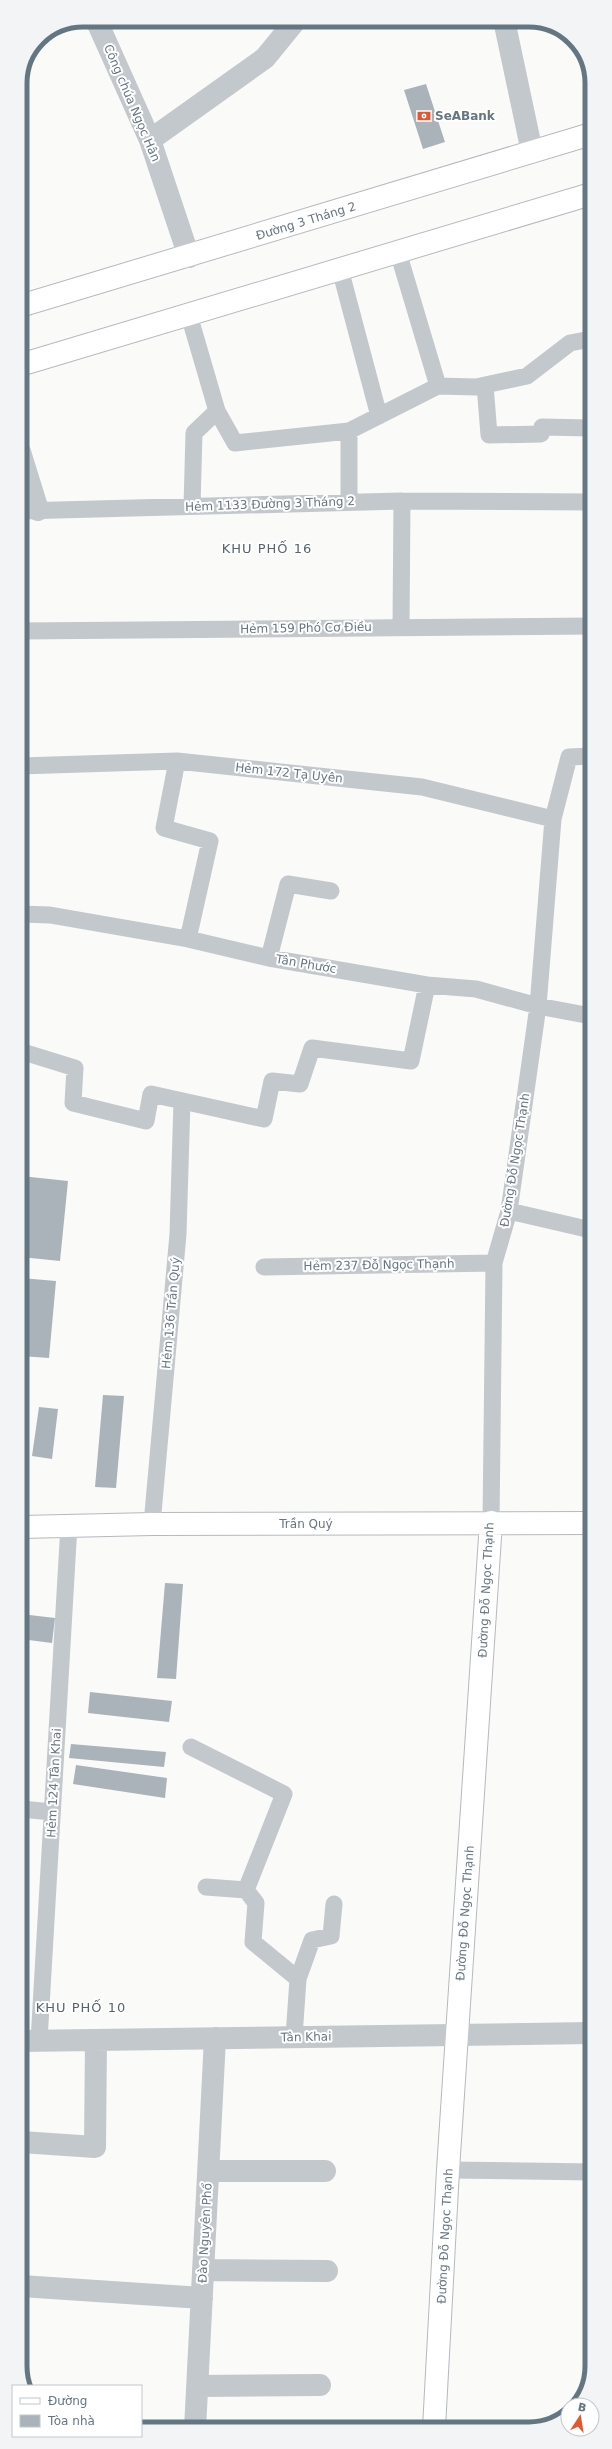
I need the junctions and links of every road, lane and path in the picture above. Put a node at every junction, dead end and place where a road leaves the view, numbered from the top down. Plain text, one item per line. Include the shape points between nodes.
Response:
1 (101, 27) edge
2 (290, 27) edge
3 (505, 27) edge
4 (585, 136) edge
5 (150, 140) junction
6 (532, 152) junction
7 (585, 196) edge
8 (398, 252) junction
9 (189, 257) junction
10 (340, 269) junction
11 (27, 304) edge
12 (189, 315) junction
13 (585, 340) edge
14 (27, 363) edge
15 (485, 385) junction
16 (438, 386) junction
17 (217, 411) junction
18 (380, 416) junction
19 (585, 428) edge
20 (349, 431) junction
21 (27, 497) edge
22 (402, 500) junction
23 (349, 502) junction
24 (585, 502) edge
25 (192, 506) junction
26 (29, 510) edge
27 (585, 626) edge
28 (401, 628) junction
29 (27, 631) edge
30 (585, 756) edge
31 (177, 761) junction
32 (27, 766) edge
33 (553, 820) junction
34 (330, 890) dead end
35 (27, 914) edge
36 (188, 938) junction
37 (269, 958) junction
38 (427, 985) junction
39 (538, 1006) junction
40 (585, 1015) edge
41 (27, 1053) edge
42 (182, 1101) junction
43 (509, 1211) junction
44 (585, 1229) edge
45 (494, 1263) junction
46 (264, 1267) dead end
47 (491, 1522) junction
48 (585, 1523) edge
49 (152, 1524) junction
50 (69, 1525) junction
51 (27, 1527) edge
52 (191, 1747) dead end
53 (27, 1810) edge
54 (52, 1812) junction
55 (206, 1887) dead end
56 (246, 1890) junction
57 (334, 1904) dead end
58 (298, 1978) junction
59 (585, 2033) edge
60 (457, 2034) junction
61 (294, 2037) junction
62 (215, 2038) junction
63 (96, 2040) junction
64 (30, 2041) edge
65 (27, 2142) edge
66 (209, 2170) junction
67 (448, 2170) junction
68 (325, 2172) dead end
69 (585, 2172) edge
70 (203, 2270) junction
71 (327, 2271) dead end
72 (27, 2286) edge
73 (202, 2298) junction
74 (320, 2385) dead end
75 (198, 2386) junction
76 (195, 2422) edge
77 (434, 2422) edge

1 - 5 street, Công chúa Ngọc Hân
2 - 5 street via 265,58
3 - 6 street
4 - 6 street, Đường 3 Tháng 2
5 - 9 street, Công chúa Ngọc Hân
6 - 9 street, Đường 3 Tháng 2
7 - 8 street
8 - 10 street
8 - 16 lane
9 - 11 street, Đường 3 Tháng 2
10 - 12 street
10 - 18 lane
12 - 14 street
12 - 17 lane
13 - 15 lane via 570,343 527,376
15 - 16 lane
15 - 19 lane via 489,435 541,434 542,427
16 - 18 lane
17 - 20 lane via 235,443
17 - 25 lane via 194,433
18 - 20 lane
20 - 23 lane
21 - 26 street
22 - 23 lane, Hẻm 1133 Đường 3 Tháng 2
22 - 24 lane, Hẻm 1133 Đường 3 Tháng 2
22 - 28 lane
23 - 25 lane, Hẻm 1133 Đường 3 Tháng 2
25 - 26 lane, Hẻm 1133 Đường 3 Tháng 2
27 - 28 lane, Hẻm 159 Phó Cơ Điều
28 - 29 lane, Hẻm 159 Phó Cơ Điều
30 - 33 lane, Đường Đỗ Ngọc Thạnh via 569,757
31 - 32 lane, Hẻm 172 Tạ Uyên
31 - 33 lane, Hẻm 172 Tạ Uyên via 422,787
31 - 36 lane via 164,828 210,841
33 - 39 lane, Đường Đỗ Ngọc Thạnh
34 - 37 lane via 288,884
35 - 36 lane, Tân Phước via 50,915
36 - 37 lane, Tân Phước
37 - 38 lane, Tân Phước
38 - 39 lane, Tân Phước via 476,989
38 - 42 lane via 411,1061 312,1048 300,1084 272,1081 264,1119
39 - 40 lane, Tân Phước
39 - 43 lane, Đường Đỗ Ngọc Thạnh
41 - 42 lane via 75,1068 73,1103 146,1121 151,1094
42 - 49 lane, Hẻm 136 Trần Quý via 178,1234
43 - 44 lane
43 - 45 lane, Đường Đỗ Ngọc Thạnh
45 - 46 lane, Hẻm 237 Đỗ Ngọc Thạnh
45 - 47 lane, Đường Đỗ Ngọc Thạnh
47 - 48 street, Trần Quý
47 - 49 street, Trần Quý
47 - 60 street, Đường Đỗ Ngọc Thạnh
49 - 50 street, Trần Quý
50 - 51 street, Trần Quý
50 - 54 lane, Hẻm 124 Tân Khai
52 - 56 lane via 284,1794
53 - 54 lane
54 - 64 lane, Hẻm 124 Tân Khai
55 - 56 lane
56 - 58 lane via 256,1903 253,1942
57 - 58 lane via 330,1936 312,1940
58 - 61 lane
59 - 60 street, Tân Khai
60 - 61 street, Tân Khai
60 - 67 street, Đường Đỗ Ngọc Thạnh
61 - 62 street, Tân Khai
62 - 63 street, Tân Khai
62 - 66 street, Đào Nguyên Phổ
63 - 64 street, Tân Khai
63 - 65 street via 95,2147
66 - 68 street
66 - 70 street, Đào Nguyên Phổ
67 - 69 lane
67 - 77 street, Đường Đỗ Ngọc Thạnh
70 - 71 street
70 - 73 street, Đào Nguyên Phổ
72 - 73 street
73 - 75 street, Đào Nguyên Phổ
74 - 75 street
75 - 76 street, Đào Nguyên Phổ

